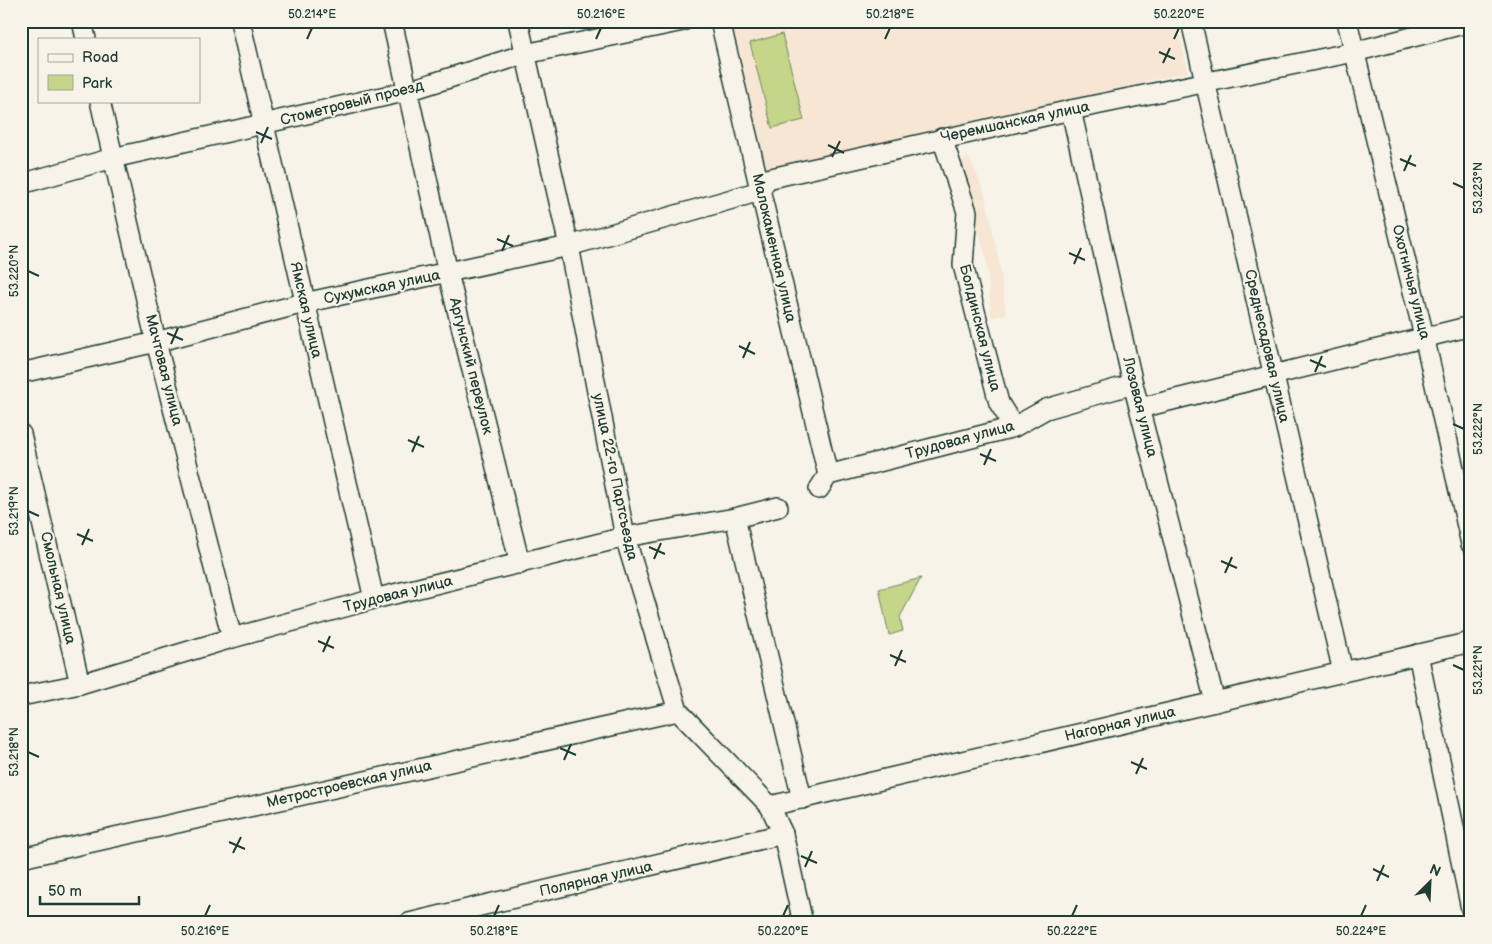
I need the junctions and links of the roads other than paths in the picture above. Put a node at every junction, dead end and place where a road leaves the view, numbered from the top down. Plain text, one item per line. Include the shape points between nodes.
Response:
1 (82, 21) edge
2 (240, 21) edge
3 (392, 21) edge
4 (518, 21) edge
5 (683, 21) edge
6 (720, 21) edge
7 (1191, 21) edge
8 (1347, 21) edge
9 (1471, 22) edge
10 (86, 38) edge
11 (1354, 52) junction
12 (526, 54) junction
13 (1206, 82) junction
14 (408, 91) junction
15 (100, 102) edge
16 (1071, 110) junction
17 (265, 124) junction
18 (942, 138) junction
19 (113, 158) junction
20 (21, 184) edge
21 (760, 191) junction
22 (569, 246) junction
23 (448, 273) junction
24 (304, 303) junction
25 (1471, 326) edge
26 (1424, 336) junction
27 (156, 342) junction
28 (21, 373) edge
29 (1274, 374) junction
30 (1133, 384) junction
31 (1140, 408) junction
32 (1014, 427) junction
33 (21, 434) edge
34 (823, 482) joint
35 (778, 507) dead end
36 (735, 518) junction
37 (625, 537) junction
38 (1471, 544) edge
39 (520, 564) junction
40 (374, 599) junction
41 (232, 638) junction
42 (1471, 642) edge
43 (1418, 654) junction
44 (1343, 672) junction
45 (80, 684) junction
46 (21, 696) edge
47 (1215, 702) junction
48 (678, 711) junction
49 (802, 799) junction
50 (770, 806) junction
51 (783, 834) junction
52 (21, 858) edge
53 (1471, 909) edge
54 (409, 923) edge
55 (803, 923) edge

1 - 10 street
2 - 17 street, Ямская улица
3 - 14 street, Аргунский переулок
4 - 12 street, улица 22-го Партсъезда
5 - 12 street, Стометровый проезд
6 - 21 street, Малокаменная улица
7 - 13 street, Среднесадовая улица
8 - 11 street, Охотничья улица
9 - 11 street, Черемшанская улица
11 - 13 street, Черемшанская улица
11 - 26 street, Охотничья улица
12 - 14 street, Стометровый проезд
12 - 22 street, улица 22-го Партсъезда
13 - 16 street, Черемшанская улица
13 - 29 street, Среднесадовая улица
14 - 17 street, Стометровый проезд
14 - 23 street, Аргунский переулок
15 - 19 street, Мачтовая улица
16 - 18 street, Черемшанская улица
16 - 30 street, Лозовая улица
17 - 19 street, Стометровый проезд
17 - 24 street, Ямская улица
18 - 21 street, Черемшанская улица via 767,179
18 - 32 street, Болдинская улица via 967,212 962,265 999,402
19 - 20 street, Стометровый проезд
19 - 27 street, Мачтовая улица
21 - 22 street, Черемшанская улица
21 - 34 street, Малокаменная улица
22 - 23 street, Сухумская улица
22 - 37 street, улица 22-го Партсъезда
23 - 24 street, Сухумская улица
23 - 39 street, Аргунский переулок
24 - 27 street, Сухумская улица
24 - 40 street, Ямская улица
25 - 26 street
26 - 29 street
26 - 38 street, Охотничья улица
27 - 28 street, Сухумская улица
27 - 41 street, Мачтовая улица
29 - 31 street
29 - 44 street, Среднесадовая улица
30 - 31 street, Лозовая улица
30 - 32 street, Трудовая улица via 1046,409
31 - 47 street, Лозовая улица
32 - 34 street, Трудовая улица
33 - 45 street, Смольная улица
35 - 36 street, Трудовая улица
36 - 37 street, Трудовая улица
36 - 49 street
37 - 39 street, Трудовая улица
37 - 48 street, улица 22-го Партсъезда
39 - 40 street, Трудовая улица
40 - 41 street, Трудовая улица
41 - 45 street, Трудовая улица
42 - 43 street, Нагорная улица
43 - 44 street, Нагорная улица
43 - 53 street
44 - 47 street, Нагорная улица
45 - 46 street, Трудовая улица
47 - 49 street, Нагорная улица
48 - 50 street, улица 22-го Партсъезда
48 - 52 street, Метростроевская улица
49 - 50 street, Нагорная улица
50 - 51 street, улица 22-го Партсъезда
51 - 54 street, Полярная улица
51 - 55 street, улица 22-го Партсъезда

